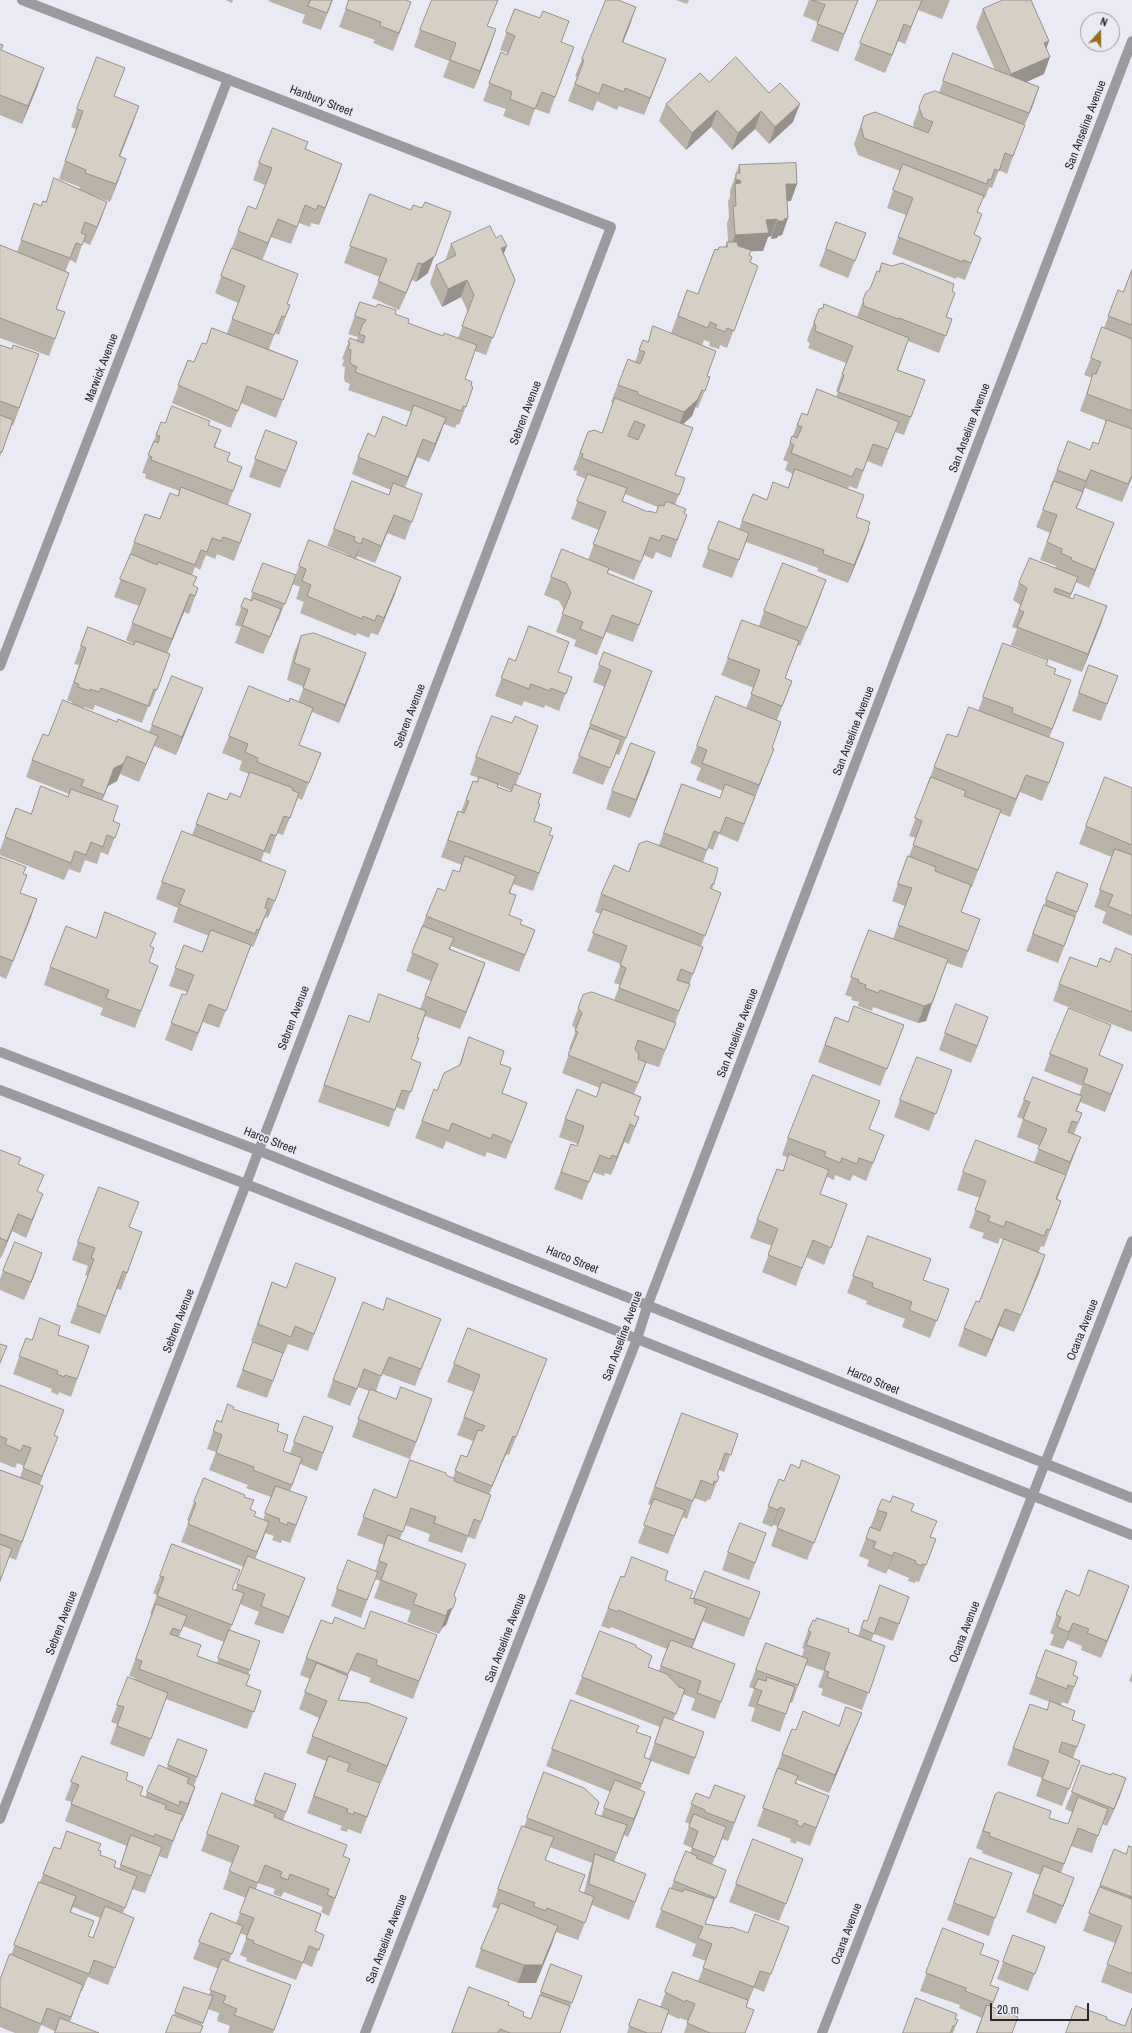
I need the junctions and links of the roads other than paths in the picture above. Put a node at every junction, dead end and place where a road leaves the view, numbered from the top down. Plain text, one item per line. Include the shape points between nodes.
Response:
1 (22, 0) edge
2 (1132, 41) edge
3 (228, 80) junction
4 (611, 226) joint
5 (0, 666) edge
6 (0, 1052) edge
7 (0, 1090) edge
8 (257, 1150) junction
9 (246, 1184) junction
10 (1132, 1241) edge
11 (648, 1304) junction
12 (637, 1340) junction
13 (1044, 1464) junction
14 (1032, 1496) junction
15 (1132, 1498) edge
16 (1132, 1535) edge
17 (0, 1818) edge
18 (365, 2033) edge
19 (822, 2033) edge

1 - 3 street, Hanbury Street
2 - 11 street, San Anseline Avenue
3 - 4 street, Hanbury Street
3 - 5 street, Marwick Avenue
4 - 8 street, Sebren Avenue
6 - 8 street, Harco Street
7 - 9 street
8 - 9 street, Sebren Avenue
8 - 11 street, Harco Street
9 - 12 street
9 - 17 street, Sebren Avenue
10 - 13 street, Ocana Avenue
11 - 12 street, San Anseline Avenue
11 - 13 street, Harco Street
12 - 14 street
12 - 18 street, San Anseline Avenue
13 - 14 street, Ocana Avenue
13 - 15 street, Harco Street
14 - 16 street
14 - 19 street, Ocana Avenue

